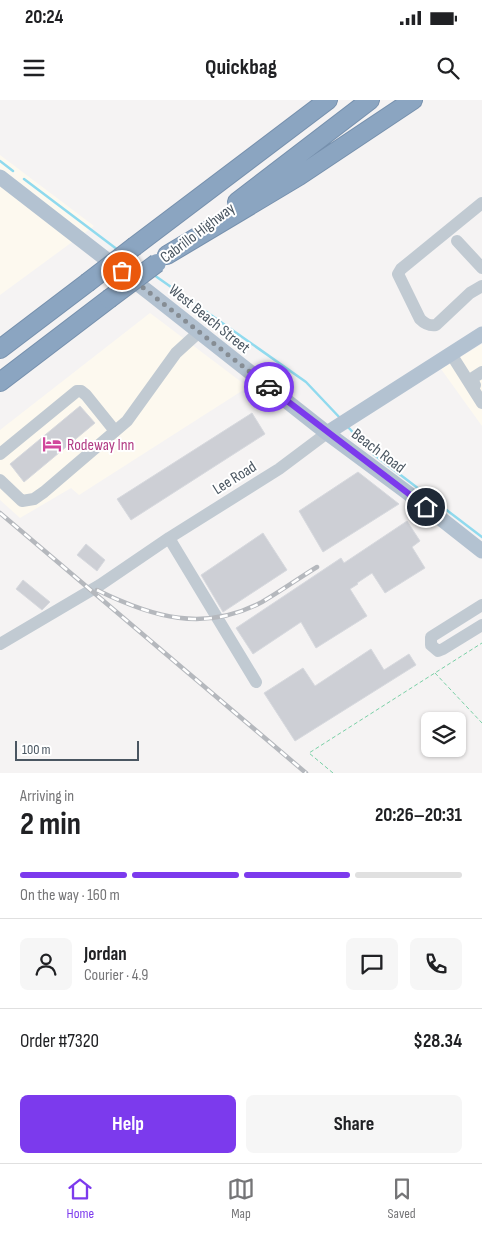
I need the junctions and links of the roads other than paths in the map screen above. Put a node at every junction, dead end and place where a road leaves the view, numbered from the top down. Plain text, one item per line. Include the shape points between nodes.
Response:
1 (327, 100) edge
2 (370, 100) edge
3 (413, 100) edge
4 (0, 177) edge
5 (482, 203) edge
6 (458, 242) dead end
7 (162, 259) junction
8 (482, 268) edge
9 (482, 286) edge
10 (199, 332) junction
11 (482, 334) edge
12 (0, 349) edge
13 (451, 354) junction
14 (482, 372) edge
15 (468, 381) junction
16 (0, 382) edge
17 (482, 390) edge
18 (482, 403) edge
19 (116, 431) junction
20 (327, 433) junction
21 (0, 454) edge
22 (0, 480) edge
23 (169, 538) junction
24 (482, 551) edge
25 (482, 605) edge
26 (482, 625) edge
27 (2, 640) edge
28 (256, 682) dead end

1 - 12 highway, Cabrillo Highway, bridge
2 - 7 highway, Cabrillo Highway
3 - 7 highway via 299,176
4 - 10 main road, West Beach Street
5 - 9 street via 398,274 420,319 431,326
6 - 8 street
7 - 16 highway, Cabrillo Highway, bridge
10 - 19 street via 176,353 127,421
10 - 20 main road, West Beach Street
11 - 13 main road, Lee Road
13 - 15 street
13 - 20 main road, Lee Road
14 - 15 street
15 - 17 street
15 - 18 street
19 - 21 street via 81,391
19 - 22 street via 34,499 22,501
20 - 23 street, Lee Road via 280,469
20 - 24 main road, Beach Road
23 - 27 street, Lee Road via 94,588
23 - 28 street
25 - 26 street via 431,637 431,645 438,651

